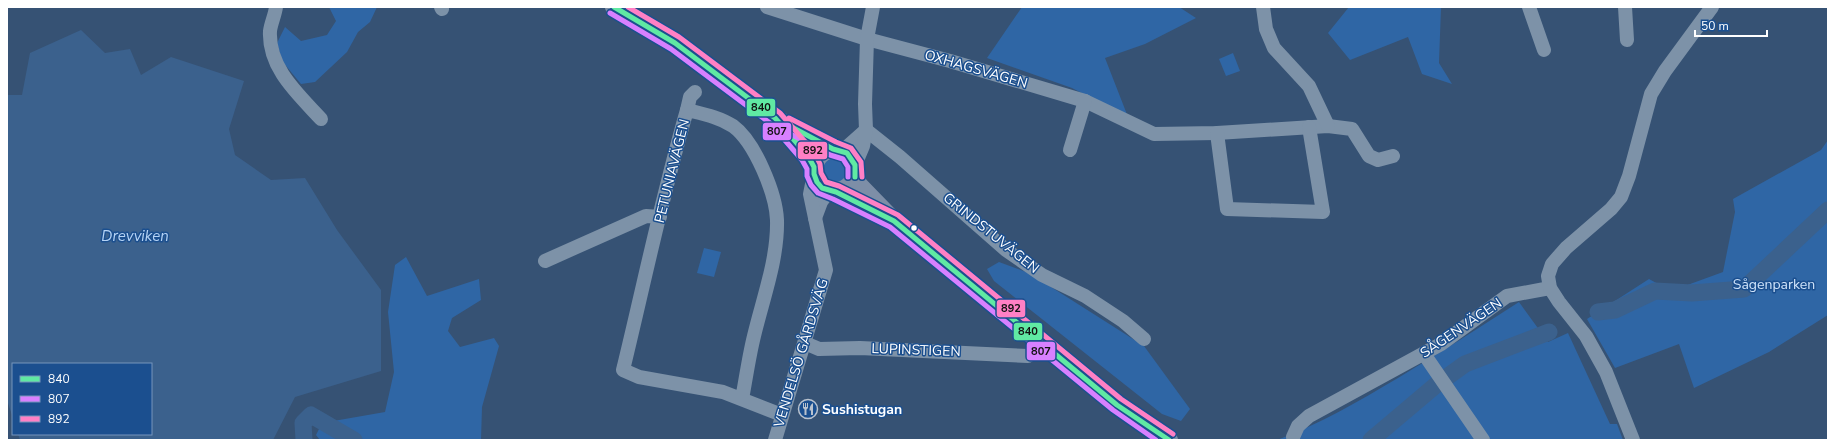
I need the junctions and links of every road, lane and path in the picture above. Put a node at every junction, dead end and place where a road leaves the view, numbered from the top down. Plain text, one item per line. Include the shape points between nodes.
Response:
1 (276, 7) edge
2 (614, 7) edge
3 (767, 7) edge
4 (770, 7) edge
5 (873, 7) edge
6 (1263, 7) edge
7 (1529, 7) edge
8 (1625, 7) edge
9 (1712, 7) edge
10 (866, 40) junction
11 (1627, 40) dead end
12 (1544, 50) dead end
13 (695, 92) dead end
14 (1085, 101) junction
15 (687, 110) junction
16 (775, 118) junction
17 (321, 119) dead end
18 (1328, 126) junction
19 (1309, 127) junction
20 (866, 130) junction
21 (1217, 133) junction
22 (837, 149) junction
23 (1070, 150) dead end
24 (1393, 156) dead end
25 (814, 171) junction
26 (855, 171) junction
27 (833, 191) junction
28 (660, 217) junction
29 (814, 218) junction
30 (894, 221) junction
31 (545, 261) dead end
32 (1550, 288) junction
33 (1144, 339) dead end
34 (805, 343) junction
35 (1424, 354) junction
36 (1028, 356) dead end
37 (742, 399) junction
38 (782, 415) junction
39 (1293, 437) dead end
40 (775, 440) edge
41 (1169, 440) edge
42 (1483, 440) edge
43 (1633, 440) edge

1 - 17 street via 270,30 273,54 285,79
2 - 16 main road via 675,43
3 - 4 street, OXHAGSVÄGEN
4 - 10 street, OXHAGSVÄGEN
5 - 10 street
6 - 18 street via 1266,30 1274,48 1309,86
7 - 12 street
8 - 11 street
9 - 32 street via 1651,94 1621,198 1552,264 1548,276
10 - 14 street, OXHAGSVÄGEN via 950,61
10 - 20 street
13 - 15 street via 690,98
14 - 21 street, OXHAGSVÄGEN via 1154,134
14 - 23 street
15 - 28 street, PETUNIAVÄGEN
15 - 37 street, PETUNIAVÄGEN via 720,119 734,127 749,144 767,180 777,219 773,262 753,338
16 - 22 main road
16 - 25 main road via 808,156
18 - 19 street, OXHAGSVÄGEN
18 - 24 street, OXHAGSVÄGEN via 1352,129 1369,156 1378,160
19 - 21 street, OXHAGSVÄGEN
19 - 21 street via 1323,212 1227,209
20 - 22 street via 848,146
20 - 26 street
20 - 33 street, GRINDSTUVÄGEN via 1006,250 1042,275 1085,296 1123,321
22 - 25 main road via 821,154 816,160
22 - 26 main road via 853,158
25 - 27 main road via 822,188
25 - 29 street, VENDELSÖ GÅRDSVÄG via 810,194
26 - 27 main road via 850,185 844,190
26 - 30 main road via 859,185
27 - 29 street via 821,202
27 - 30 main road
28 - 31 street via 646,216
28 - 37 street, PETUNIAVÄGEN via 623,370 639,378 723,392
29 - 34 street, VENDELSÖ GÅRDSVÄG via 826,270
30 - 41 main road via 1117,405
32 - 35 street, SÅGENVÄGEN via 1507,296
32 - 43 street via 1586,336 1606,372
34 - 36 street, LUPINSTIGEN via 819,349 860,348
34 - 38 street, VENDELSÖ GÅRDSVÄG
35 - 39 street, SÅGENVÄGEN via 1309,416 1298,426
35 - 42 street
37 - 38 street, PETUNIAVÄGEN
38 - 40 street, VENDELSÖ GÅRDSVÄG

